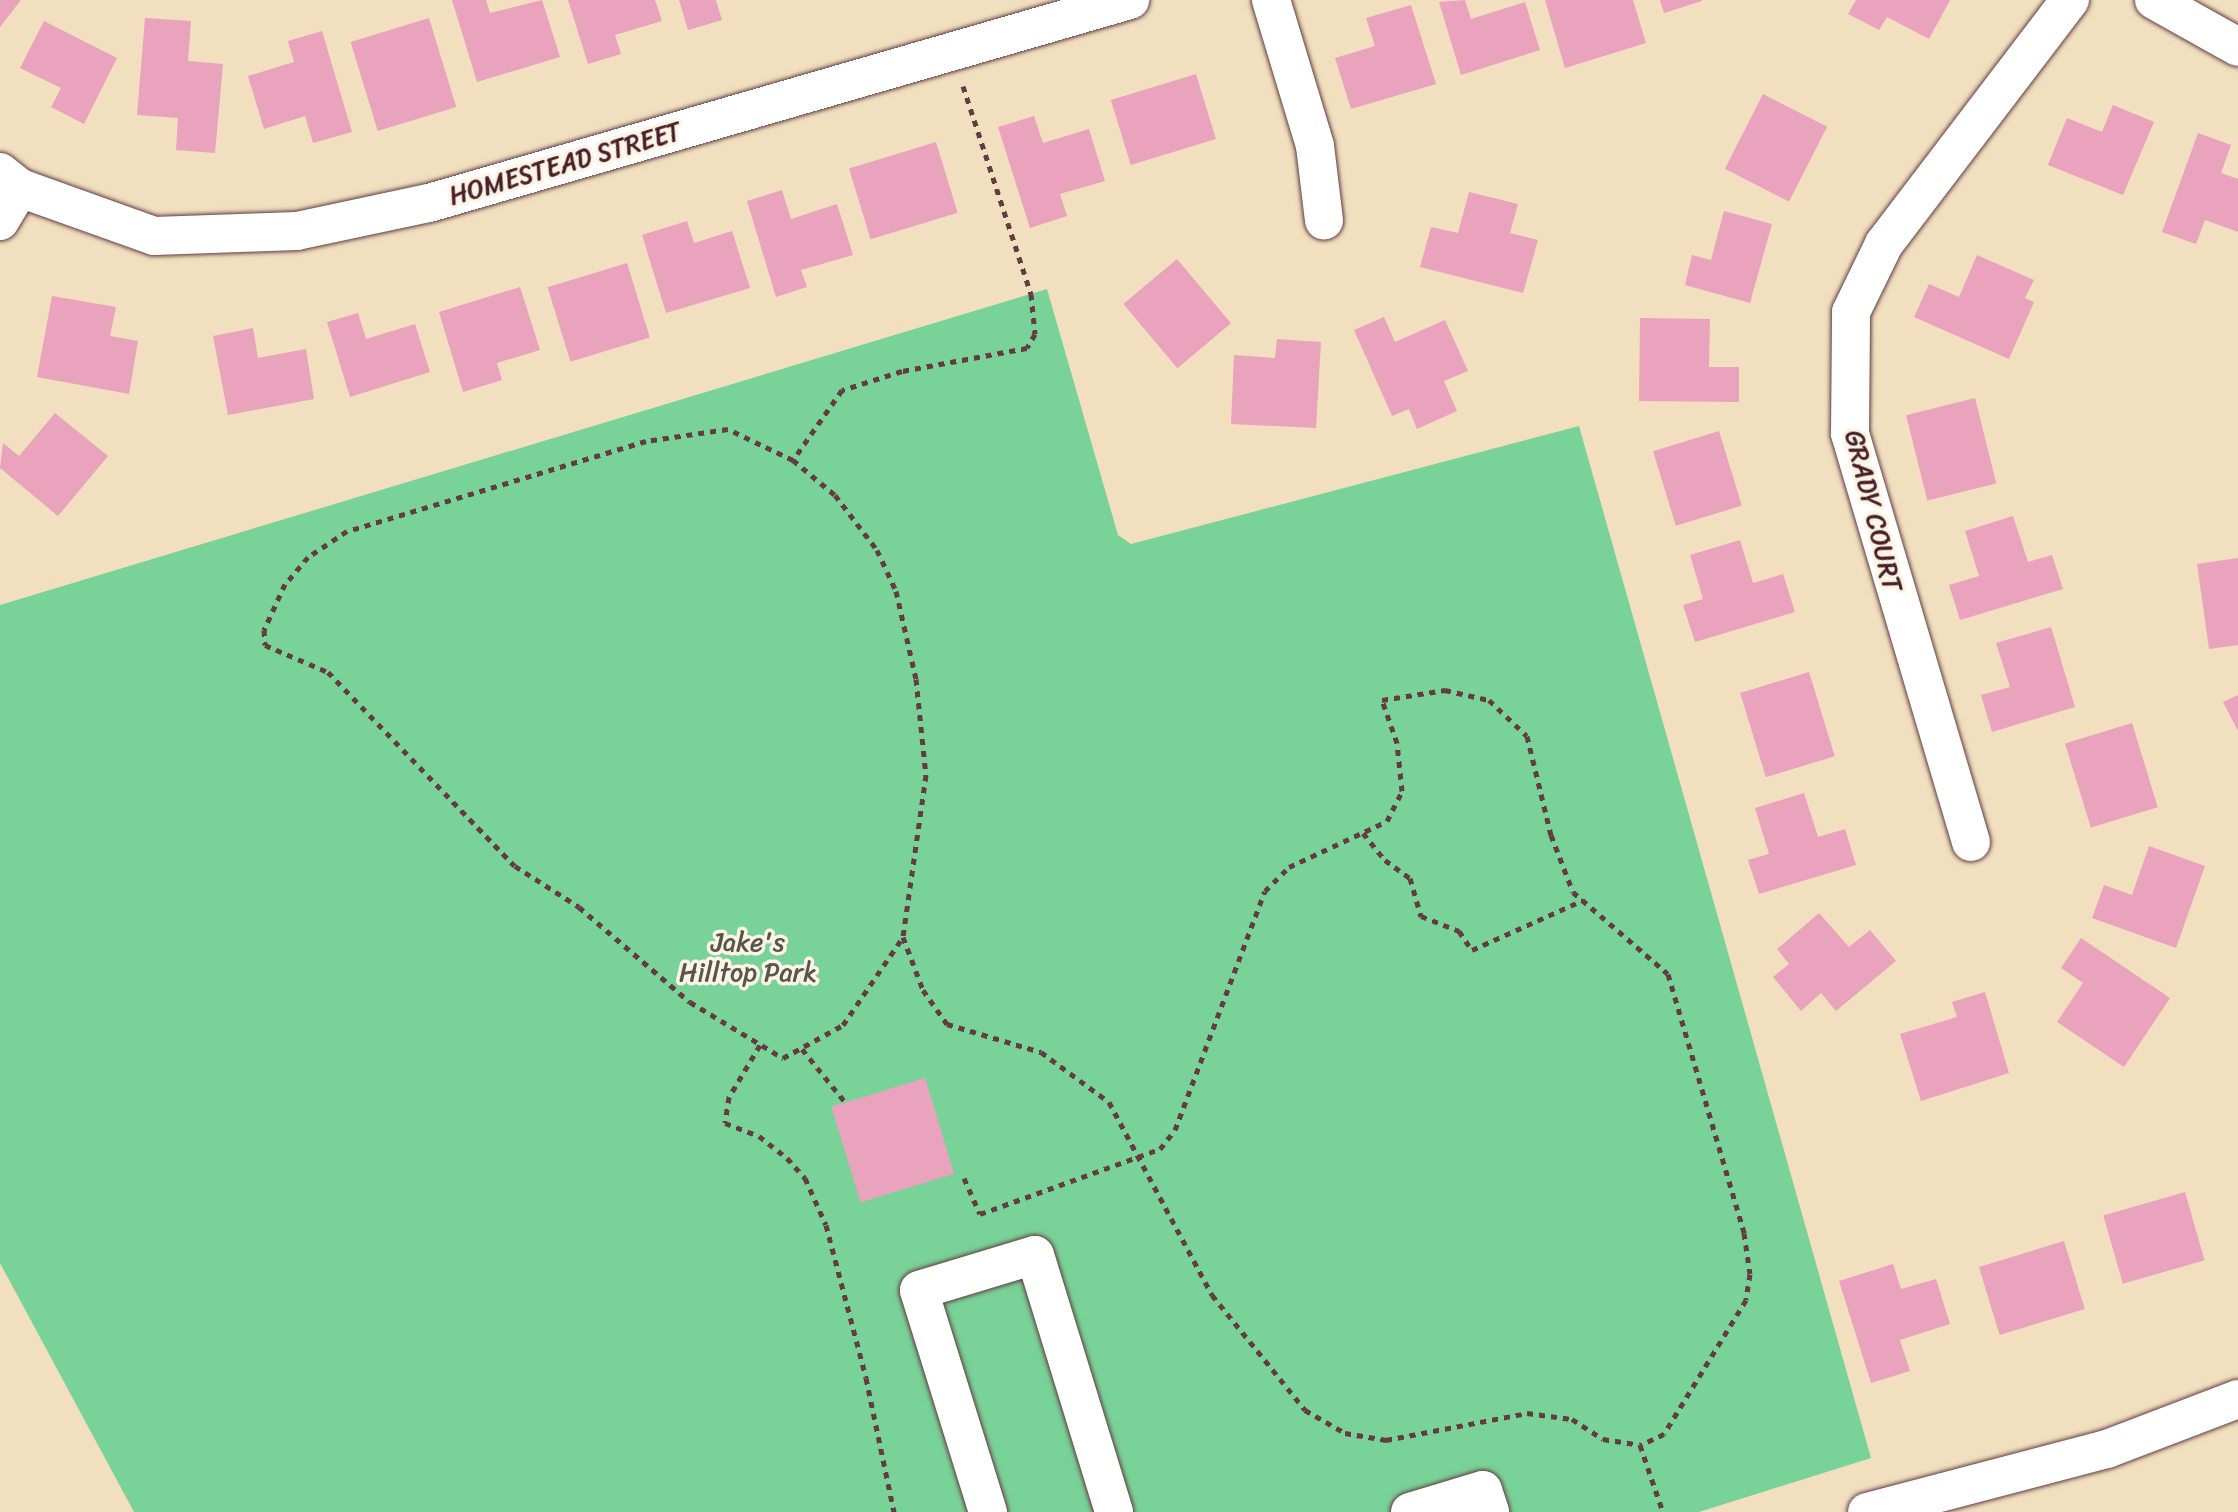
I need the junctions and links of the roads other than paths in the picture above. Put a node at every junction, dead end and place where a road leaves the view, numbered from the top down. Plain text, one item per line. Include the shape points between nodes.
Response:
1 (1130, 0) edge
2 (1271, 0) edge
3 (2070, 0) edge
4 (2154, 0) edge
5 (2238, 47) edge
6 (10, 180) edge
7 (1324, 220) dead end
8 (0, 221) edge
9 (1971, 842) dead end
10 (2238, 1399) edge
11 (988, 1512) edge
12 (1114, 1512) edge
13 (1410, 1512) edge
14 (1490, 1512) edge
15 (1867, 1512) edge

1 - 6 street, HOMESTEAD STREET via 429,203 297,231 154,236
2 - 7 street via 1315,146
3 - 9 street, GRADY COURT via 1884,244 1851,312 1850,434
4 - 5 street
6 - 8 street
10 - 15 street via 2107,1449
11 - 12 street via 919,1290 1035,1255
13 - 14 street via 1483,1490

